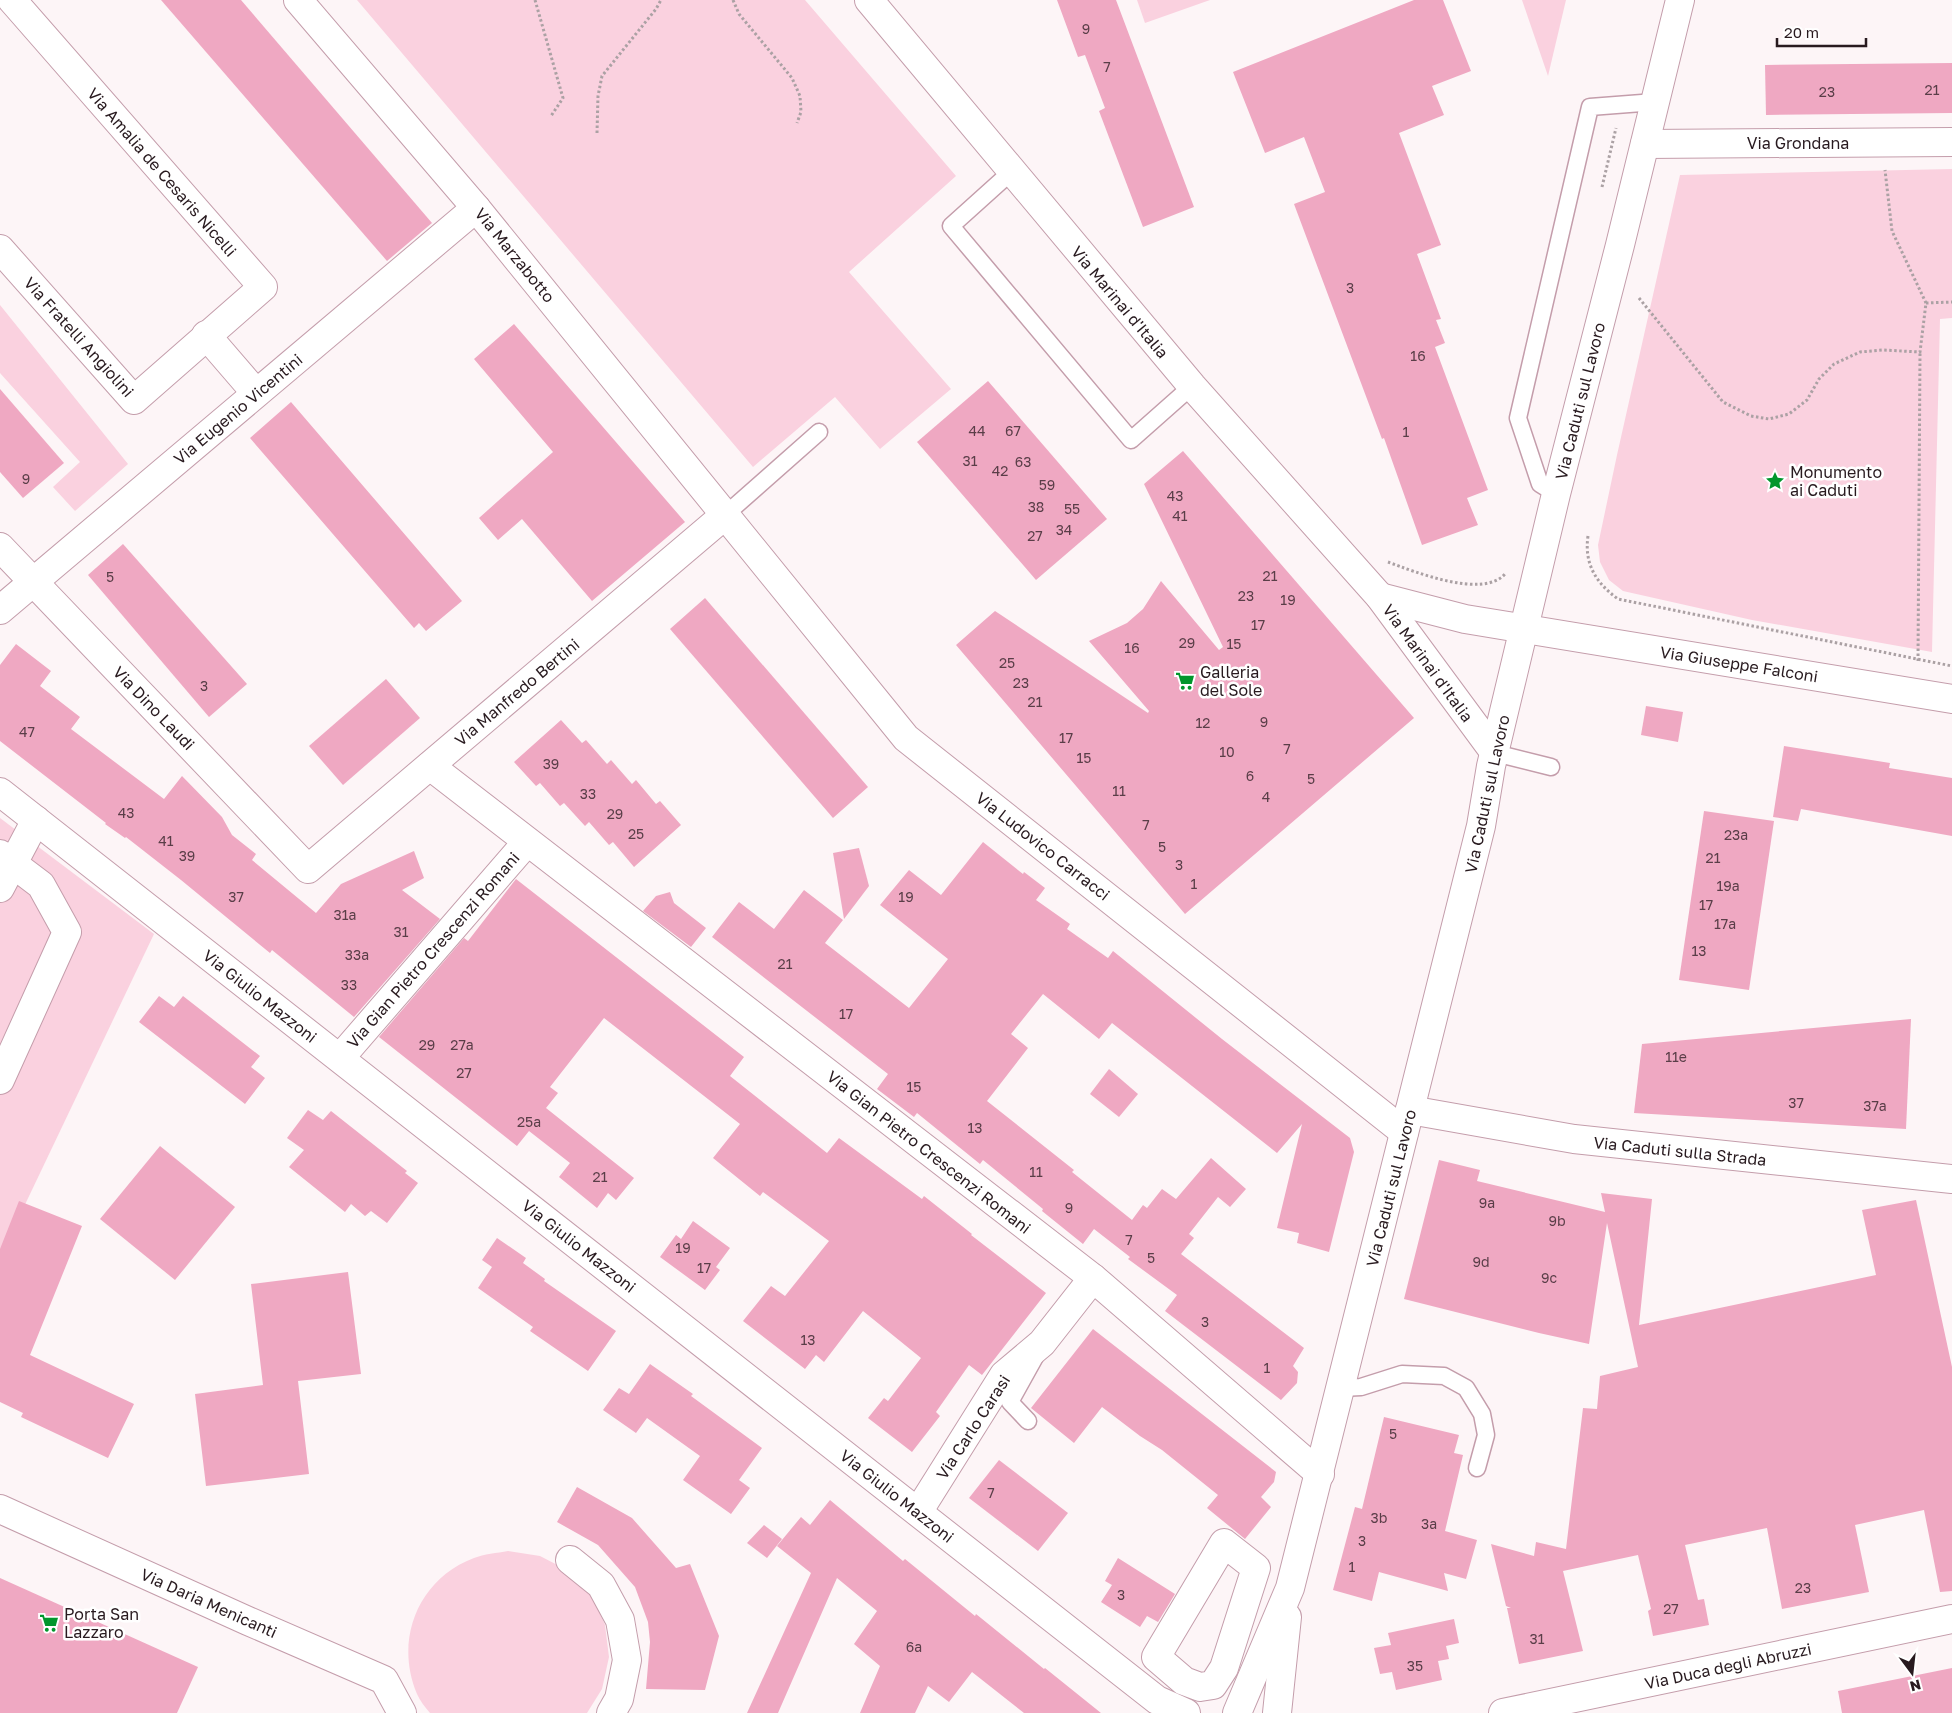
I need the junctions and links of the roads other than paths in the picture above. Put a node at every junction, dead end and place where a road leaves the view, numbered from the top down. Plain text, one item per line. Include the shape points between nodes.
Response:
1 (12, 0) edge
2 (298, 0) edge
3 (869, 0) edge
4 (1680, 0) edge
5 (1655, 102) junction
6 (1952, 142) edge
7 (1645, 144) junction
8 (1012, 172) junction
9 (476, 208) junction
10 (0, 249) edge
11 (206, 335) junction
12 (1192, 386) junction
13 (256, 393) junction
14 (819, 432) dead end
15 (1556, 494) junction
16 (726, 515) junction
17 (0, 547) edge
18 (34, 582) junction
19 (1380, 597) junction
20 (0, 610) edge
21 (1525, 629) junction
22 (1952, 699) edge
23 (1495, 753) junction
24 (430, 766) junction
25 (1551, 767) dead end
26 (0, 792) edge
27 (36, 820) junction
28 (527, 842) junction
29 (6, 858) edge
30 (308, 869) joint
31 (0, 888) edge
32 (340, 1058) junction
33 (0, 1080) edge
34 (1407, 1121) junction
35 (1952, 1180) edge
36 (1093, 1278) junction
37 (1042, 1343) junction
38 (1341, 1388) junction
39 (1028, 1421) dead end
40 (1477, 1468) dead end
41 (1320, 1474) junction
42 (0, 1509) edge
43 (918, 1512) junction
44 (570, 1560) dead end
45 (1256, 1568) joint
46 (1290, 1588) junction
47 (1952, 1619) edge
48 (1162, 1707) edge
49 (402, 1713) edge
50 (611, 1713) edge
51 (1186, 1713) edge
52 (1238, 1713) edge
53 (1277, 1713) edge
54 (1503, 1713) edge

1 - 11 street, Via Amalia de Cesaris Nicelli via 263,287
2 - 9 street, Via Marzabotto
3 - 8 street, Via Marinai d'Italia
4 - 5 street, Via Caduti sul Lavoro
5 - 7 street, Via Caduti sul Lavoro
5 - 15 lane via 1590,107 1518,418 1540,484
6 - 7 street, Via Grondana
7 - 15 street, Via Caduti sul Lavoro
8 - 12 street, Via Marinai d'Italia
8 - 12 lane via 951,226 1132,440
9 - 13 street, Via Eugenio Vicentini
9 - 16 street, Via Marzabotto
10 - 11 street, Via Fratelli Angiolini via 134,400
11 - 13 street
12 - 19 street, Via Marinai d'Italia
13 - 18 street, Via Eugenio Vicentini
14 - 16 lane
15 - 21 street, Via Caduti sul Lavoro
16 - 24 street, Via Manfredo Bertini
16 - 34 street, Via Ludovico Carracci via 906,738
17 - 18 street, Via Dino Laudi
18 - 20 street, Via Eugenio Vicentini
18 - 30 street, Via Dino Laudi
19 - 21 street, Via Marinai d'Italia via 1465,619
19 - 23 street, Via Marinai d'Italia
21 - 22 street, Via Giuseppe Falconi
21 - 23 street, Via Caduti sul Lavoro
23 - 25 lane
23 - 34 street, Via Caduti sul Lavoro via 1481,826
24 - 28 street, Via Gian Pietro Crescenzi Romani
24 - 30 street, Via Manfredo Bertini
26 - 27 street, Via Giulio Mazzoni
27 - 29 street
27 - 32 street, Via Giulio Mazzoni
28 - 32 street, Via Gian Pietro Crescenzi Romani
28 - 36 street, Via Gian Pietro Crescenzi Romani
29 - 31 street
29 - 33 street via 41,885 67,932
32 - 43 street, Via Giulio Mazzoni
34 - 35 street, Via Caduti sulla Strada
34 - 38 street, Via Caduti sul Lavoro
36 - 37 street, Via Carlo Carasi
36 - 41 street, Via Gian Pietro Crescenzi Romani
37 - 39 lane via 1010,1402
37 - 43 street, Via Carlo Carasi via 1004,1375
38 - 40 lane via 1361,1387 1402,1374 1444,1376 1466,1388 1482,1414 1486,1436
38 - 41 street, Via Caduti sul Lavoro
41 - 46 street, Via Caduti sul Lavoro
42 - 49 street, Via Daria Menicanti via 384,1680
43 - 48 street, Via Giulio Mazzoni
44 - 50 street via 601,1585 620,1620 627,1660 619,1699
45 - 45 street via 1224,1668 1213,1685 1200,1687 1184,1680 1156,1657 1224,1543
46 - 52 street, Via Caduti sul Lavoro
46 - 53 street, Via Caduti sul Lavoro
47 - 54 street, Via Duca degli Abruzzi
48 - 51 street, Via Giulio Mazzoni

